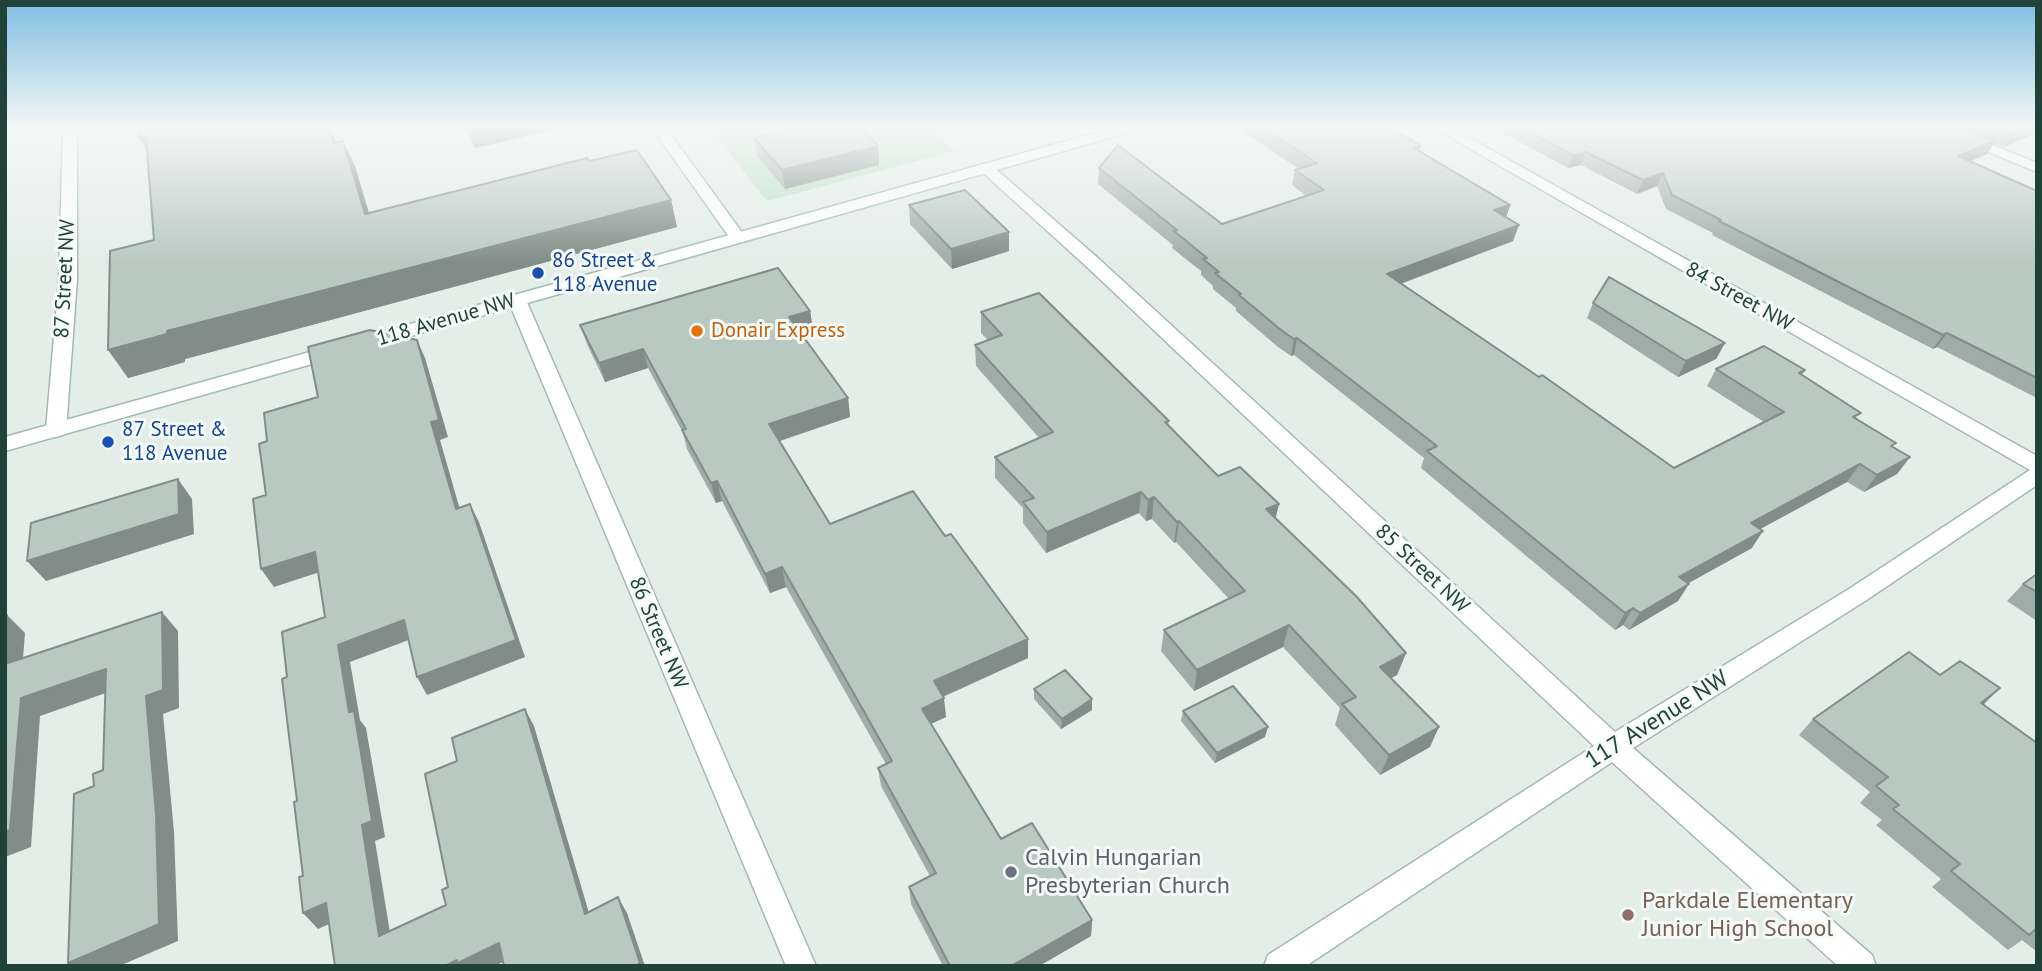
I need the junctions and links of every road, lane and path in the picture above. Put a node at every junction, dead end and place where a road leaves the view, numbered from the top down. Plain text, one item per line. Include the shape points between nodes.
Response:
1 (69, 173) edge
2 (692, 173) edge
3 (967, 173) edge
4 (992, 173) edge
5 (1521, 173) edge
6 (738, 238) junction
7 (517, 300) junction
8 (56, 430) junction
9 (5, 444) edge
10 (2037, 465) edge
11 (2037, 475) edge
12 (1613, 747) junction
13 (801, 966) edge
14 (1279, 966) edge
15 (1861, 966) edge

1 - 8 street, 87 Street NW via 68,279
2 - 6 street
3 - 6 street, 118 Avenue NW
4 - 12 street, 85 Street NW
5 - 10 street, 84 Street NW
6 - 7 street, 118 Avenue NW
7 - 8 street, 118 Avenue NW
7 - 13 street, 86 Street NW
8 - 9 street, 118 Avenue NW
11 - 12 street, 117 Avenue NW via 1857,595
12 - 14 street, 117 Avenue NW
12 - 15 street, 85 Street NW

